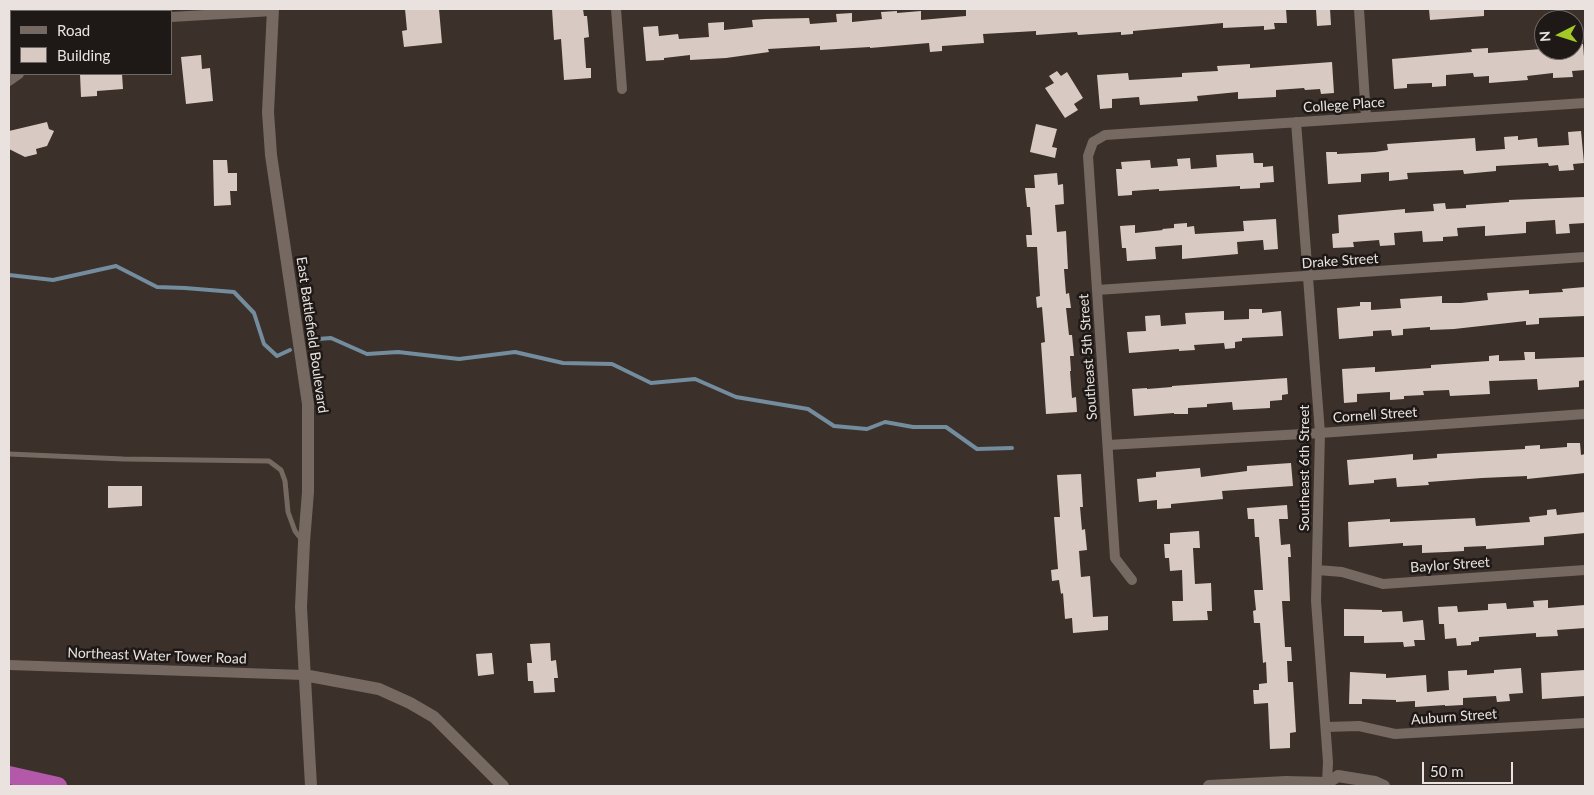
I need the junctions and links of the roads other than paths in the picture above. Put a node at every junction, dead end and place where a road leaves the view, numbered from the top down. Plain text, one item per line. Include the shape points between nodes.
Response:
1 (616, 9) edge
2 (1359, 9) edge
3 (273, 10) edge
4 (172, 17) edge
5 (622, 89) dead end
6 (1585, 103) edge
7 (1366, 117) junction
8 (1296, 122) junction
9 (1105, 135) joint
10 (1585, 257) edge
11 (1307, 277) junction
12 (1097, 290) junction
13 (1585, 414) edge
14 (1320, 433) junction
15 (1108, 446) junction
16 (9, 454) edge
17 (304, 542) junction
18 (1318, 570) junction
19 (1585, 570) edge
20 (1132, 580) dead end
21 (9, 666) edge
22 (304, 675) junction
23 (1585, 722) edge
24 (1326, 728) junction
25 (9, 775) edge
26 (1328, 785) edge
27 (58, 786) edge
28 (312, 786) edge
29 (503, 786) edge
30 (1209, 786) edge
31 (1384, 786) edge

1 - 5 street
2 - 7 street
3 - 4 street
3 - 17 street, East Battlefield Boulevard via 268,112 271,155 308,404 308,492
6 - 7 street, College Place
7 - 8 street, College Place
8 - 9 street, College Place
8 - 11 street, Southeast 6th Street
9 - 12 street, Southeast 5th Street via 1093,142 1088,156
10 - 11 street, Drake Street
11 - 12 street, Drake Street
11 - 14 street, Southeast 6th Street
12 - 15 street, Southeast 5th Street
13 - 14 street, Cornell Street
14 - 15 street, Cornell Street
14 - 18 street, Southeast 6th Street
15 - 20 street, Southeast 5th Street via 1116,558
16 - 17 lane via 269,461 281,470 288,512 295,531
17 - 22 street, East Battlefield Boulevard via 301,607
18 - 19 street, Baylor Street via 1342,572 1383,584
18 - 24 street, Southeast 6th Street via 1316,602
21 - 22 street, Northeast Water Tower Road
22 - 28 street, East Battlefield Boulevard
22 - 29 street via 379,689 410,702 434,717
23 - 24 street, Auburn Street via 1395,734 1359,726
24 - 26 street, Southeast 6th Street
25 - 27 highway
26 - 30 street via 1286,782
26 - 31 street via 1338,776

